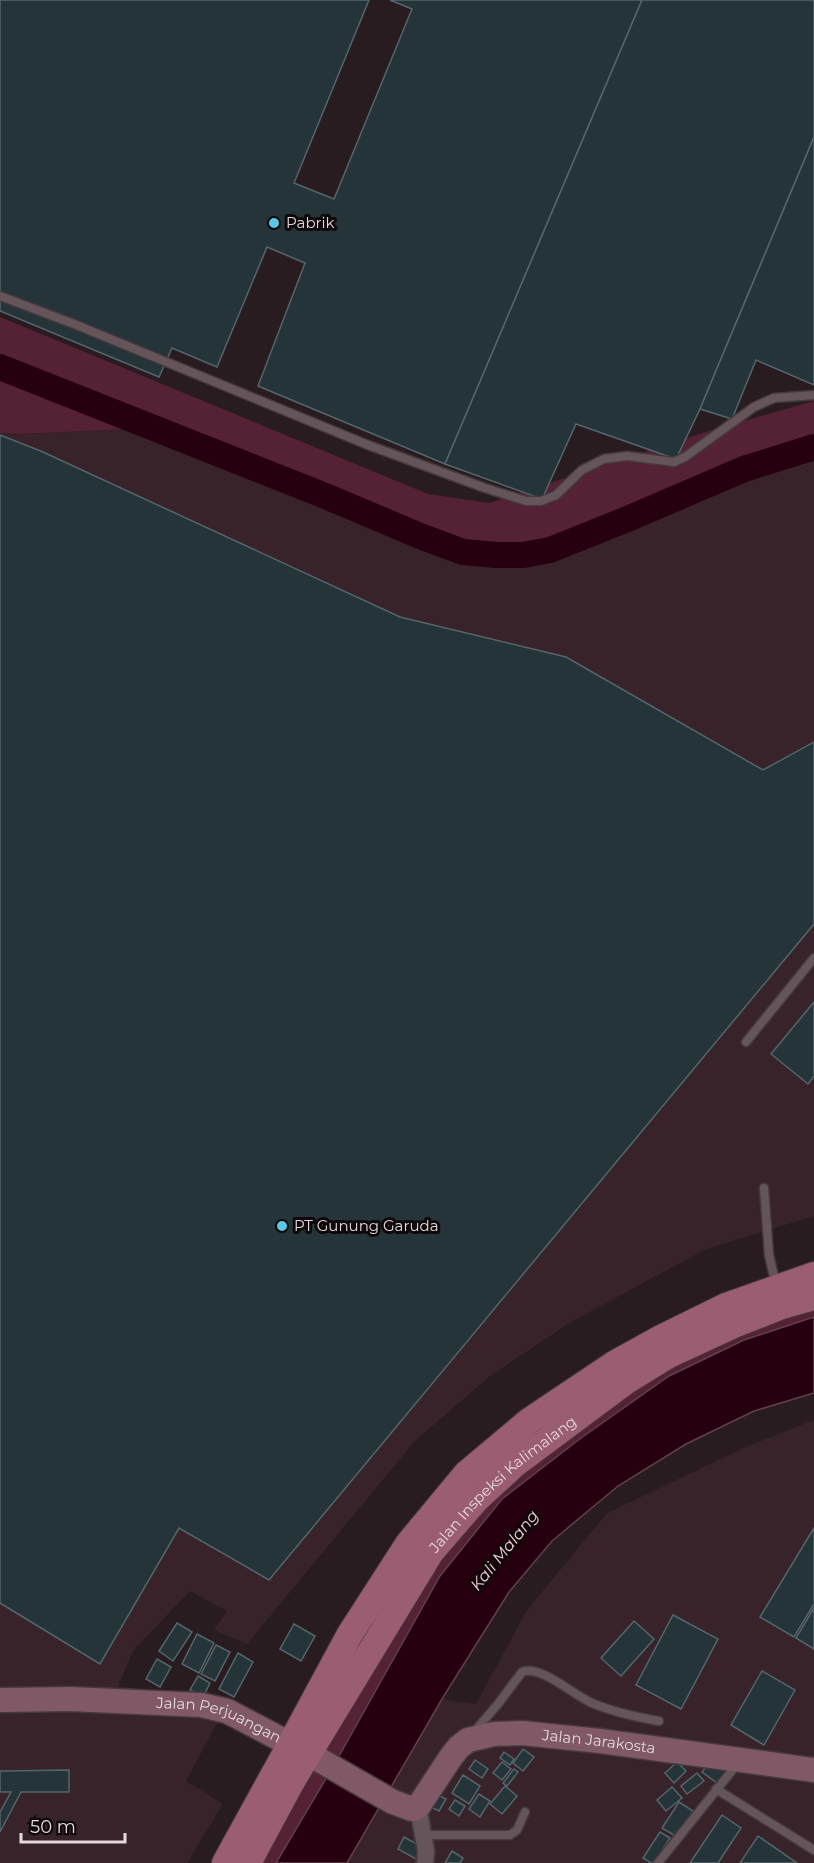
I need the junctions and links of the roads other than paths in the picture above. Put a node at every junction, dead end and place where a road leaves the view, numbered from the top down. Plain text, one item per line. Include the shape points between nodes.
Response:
1 (0, 296) edge
2 (814, 395) edge
3 (814, 958) edge
4 (747, 1042) dead end
5 (764, 1188) dead end
6 (814, 1275) edge
7 (779, 1297) junction
8 (814, 1298) edge
9 (0, 1700) edge
10 (659, 1721) dead end
11 (468, 1740) junction
12 (300, 1749) junction
13 (740, 1760) junction
14 (814, 1770) edge
15 (716, 1789) junction
16 (418, 1807) junction
17 (525, 1812) dead end
18 (424, 1835) junction
19 (814, 1850) edge
20 (225, 1863) edge
21 (248, 1863) edge
22 (424, 1863) edge
23 (658, 1863) edge

1 - 2 lane via 368,445 526,501 556,495 582,470 604,459 627,456 674,462 754,407 774,399
3 - 4 lane
5 - 7 lane via 769,1255
6 - 7 main road, Jalan Inspeksi Kalimalang
7 - 8 main road, Jalan Inspeksi Kalimalang
7 - 12 main road, Jalan Inspeksi Kalimalang via 669,1355 619,1373 508,1454 476,1500 431,1552
9 - 12 street, Jalan Perjuangan via 71,1699 213,1707
10 - 11 lane via 590,1703 538,1672 526,1670
11 - 13 street, Jalan Jarakosta via 522,1733
11 - 16 street via 451,1757
12 - 16 street, Jalan Perjuangan via 393,1802 412,1809
12 - 20 main road, Jalan Inspeksi Kalimalang
12 - 21 main road, Jalan Inspeksi Kalimalang via 292,1781
13 - 14 street, Jalan Jarakosta
13 - 15 lane
15 - 19 lane
15 - 23 lane
16 - 18 street
17 - 18 lane via 517,1830 510,1835
18 - 22 street

